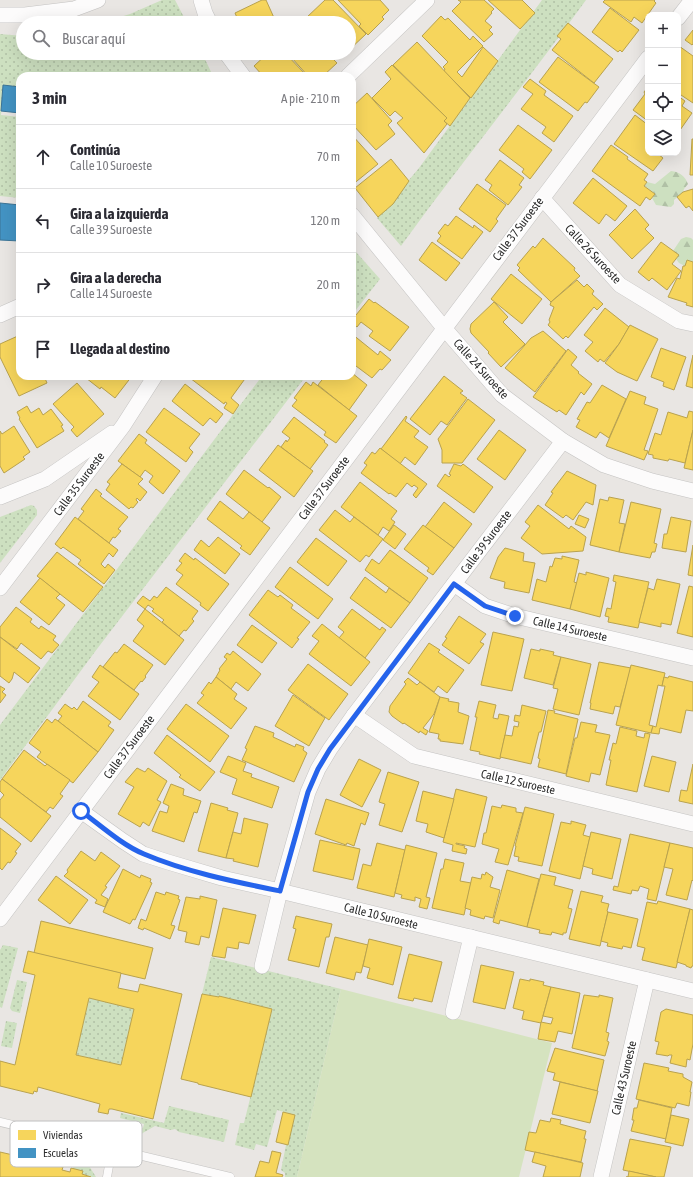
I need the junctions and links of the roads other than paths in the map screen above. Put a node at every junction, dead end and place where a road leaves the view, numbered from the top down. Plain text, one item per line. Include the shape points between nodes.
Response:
1 (98, 0) edge
2 (202, 0) edge
3 (692, 0) edge
4 (421, 2) edge
5 (681, 14) edge
6 (0, 15) edge
7 (206, 16) edge
8 (231, 60) edge
9 (645, 62) edge
10 (240, 72) edge
11 (352, 72) edge
12 (542, 198) junction
13 (356, 219) edge
14 (16, 308) edge
15 (0, 315) edge
16 (693, 324) edge
17 (444, 328) junction
18 (152, 380) edge
19 (123, 426) junction
20 (563, 441) junction
21 (693, 491) edge
22 (0, 498) edge
23 (454, 584) junction
24 (0, 588) edge
25 (693, 658) edge
26 (354, 715) junction
27 (81, 811) junction
28 (693, 824) edge
29 (280, 891) junction
30 (0, 918) edge
31 (471, 937) junction
32 (262, 966) dead end
33 (647, 980) junction
34 (693, 990) edge
35 (453, 1012) dead end
36 (0, 1122) edge
37 (10, 1124) edge
38 (142, 1156) edge
39 (109, 1167) edge
40 (107, 1177) edge
41 (230, 1177) edge
42 (601, 1177) edge

1 - 6 street via 74,9
2 - 7 street
3 - 5 street
4 - 11 street
8 - 10 street
9 - 12 street, Calle 37 Suroeste
12 - 16 street, Calle 26 Suroeste via 620,285 679,321
12 - 17 street, Calle 37 Suroeste
13 - 17 street, Calle 24 Suroeste
14 - 15 street
17 - 20 street, Calle 24 Suroeste via 502,395
17 - 27 street, Calle 37 Suroeste
18 - 19 street, Calle 35 Suroeste
19 - 22 street via 44,479
19 - 24 street, Calle 35 Suroeste
20 - 21 street, Calle 24 Suroeste via 604,465
20 - 23 street, Calle 39 Suroeste
23 - 25 street, Calle 14 Suroeste via 485,606 515,616
23 - 26 street, Calle 39 Suroeste
26 - 28 street, Calle 12 Suroeste via 414,756
26 - 29 street, Calle 39 Suroeste via 318,769 308,792
27 - 29 street, Calle 10 Suroeste via 143,854 222,878
27 - 30 street, Calle 37 Suroeste
29 - 31 street, Calle 10 Suroeste
29 - 32 street, Calle 39 Suroeste
31 - 33 street, Calle 10 Suroeste
31 - 35 street
33 - 34 street, Calle 10 Suroeste
33 - 42 street, Calle 43 Suroeste
36 - 37 lane
38 - 41 lane
39 - 40 lane

